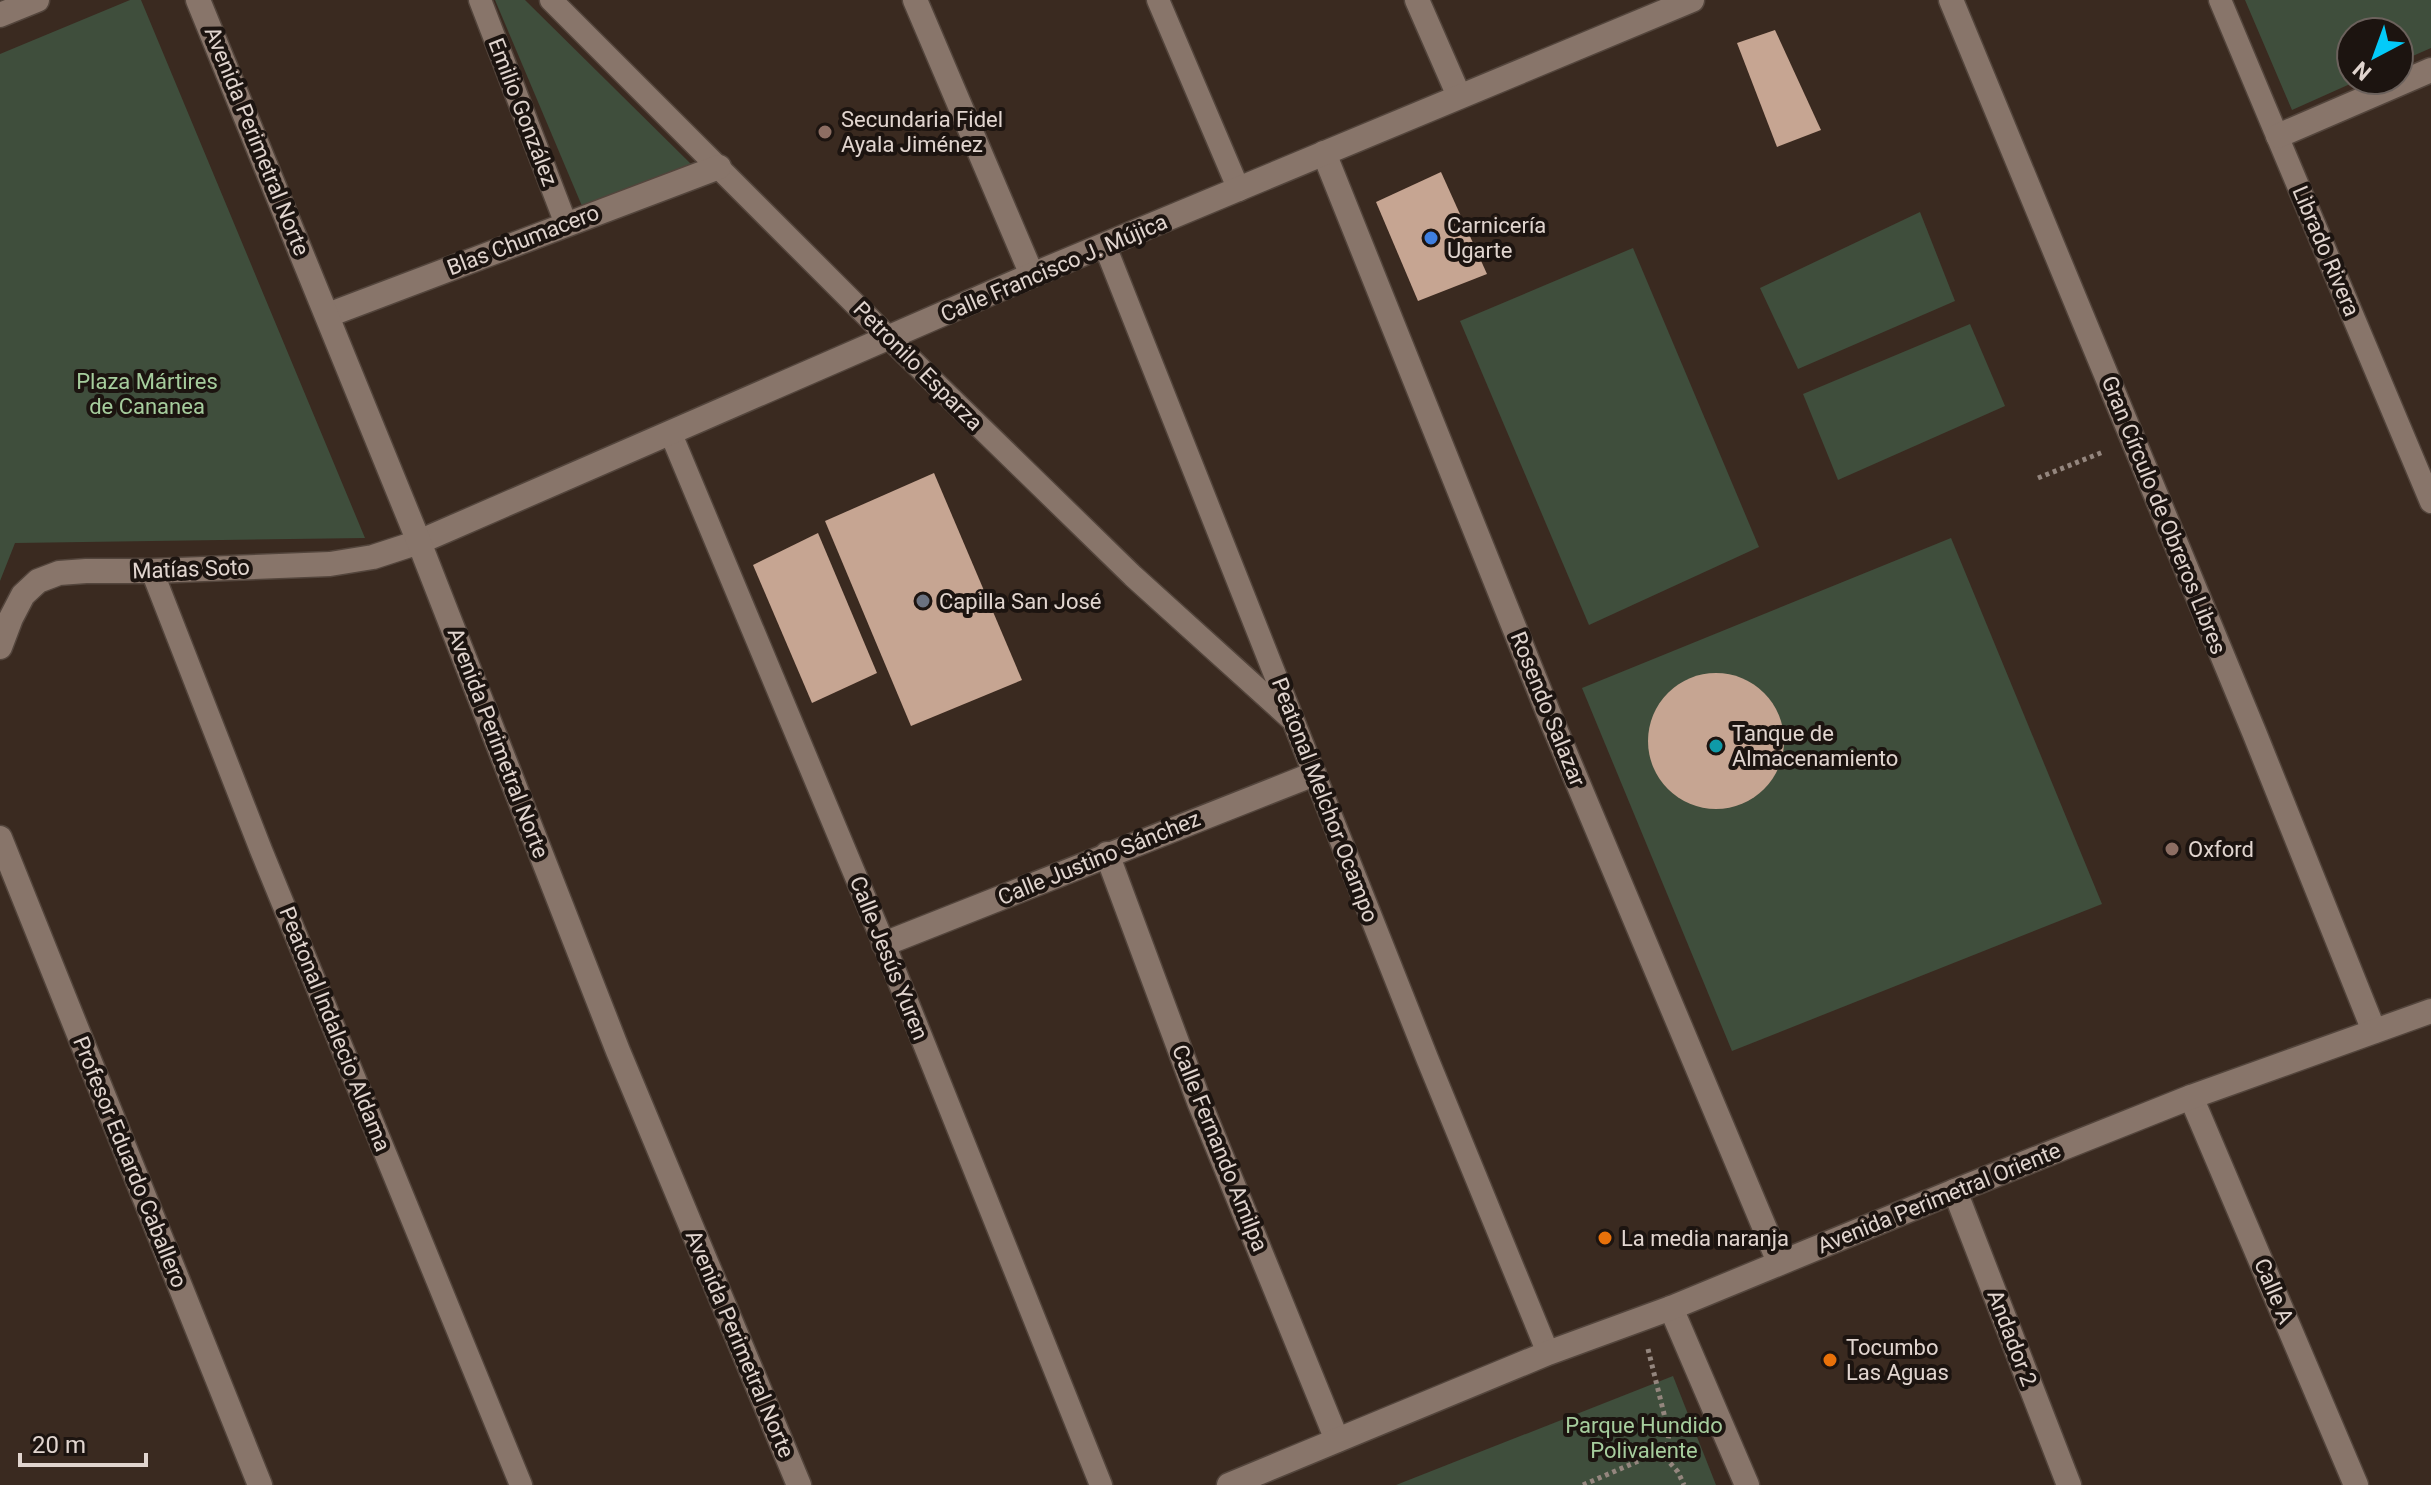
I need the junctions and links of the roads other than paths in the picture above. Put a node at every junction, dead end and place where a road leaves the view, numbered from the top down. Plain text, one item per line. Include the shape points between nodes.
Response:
1 (37, 0) edge
2 (198, 0) edge
3 (480, 0) edge
4 (551, 0) edge
5 (915, 0) edge
6 (1158, 0) edge
7 (1417, 0) edge
8 (1951, 0) edge
9 (2220, 0) edge
10 (1685, 2) edge
11 (0, 15) edge
12 (2431, 70) edge
13 (1459, 96) junction
14 (2278, 136) junction
15 (1324, 153) junction
16 (719, 167) junction
17 (1239, 190) junction
18 (566, 224) junction
19 (1105, 246) junction
20 (1032, 275) junction
21 (328, 315) junction
22 (889, 338) junction
23 (671, 434) junction
24 (2431, 502) edge
25 (419, 542) junction
26 (152, 571) junction
27 (0, 647) edge
28 (1294, 722) junction
29 (1314, 774) junction
30 (0, 838) edge
31 (1107, 854) junction
32 (884, 944) junction
33 (2431, 1011) edge
34 (2374, 1031) junction
35 (2191, 1097) junction
36 (1955, 1191) junction
37 (1779, 1262) junction
38 (1671, 1308) junction
39 (1548, 1353) junction
40 (1337, 1440) junction
41 (260, 1485) edge
42 (521, 1485) edge
43 (799, 1485) edge
44 (1101, 1485) edge
45 (1229, 1485) edge
46 (1747, 1485) edge
47 (2069, 1485) edge
48 (2356, 1485) edge

1 - 11 street
2 - 21 street, Avenida Perimetral Norte
3 - 18 lane, Emilio González
4 - 16 lane, Petronilo Esparza
5 - 20 street
6 - 17 lane
7 - 13 street
8 - 34 street, Gran Círculo de Obreros Libres
9 - 14 lane, Librado Rivera
10 - 13 street, Calle Francisco J. Mújica
12 - 14 street
13 - 15 street, Calle Francisco J. Mújica
14 - 24 lane, Librado Rivera
15 - 17 street, Calle Francisco J. Mújica
15 - 37 street, Rosendo Salazar via 1548,712
16 - 18 street, Blas Chumacero
16 - 22 lane, Petronilo Esparza
17 - 19 street, Calle Francisco J. Mújica
18 - 21 street, Blas Chumacero
19 - 20 street, Calle Francisco J. Mújica
19 - 28 lane, Peatonal Melchor Ocampo
20 - 22 street, Calle Francisco J. Mújica
21 - 25 street, Avenida Perimetral Norte
22 - 23 street, Calle Francisco J. Mújica
22 - 28 lane, Petronilo Esparza via 1133,576
23 - 25 street, Calle Francisco J. Mújica
23 - 32 lane, Calle Jesús Yuren
25 - 26 street, Matías Soto via 341,563
25 - 43 street, Avenida Perimetral Norte via 618,1051
26 - 27 street, Matías Soto via 59,573 38,581 23,595
26 - 42 lane, Peatonal Indalecio Aldama
28 - 29 lane, Peatonal Melchor Ocampo
29 - 31 street, Calle Justino Sánchez
29 - 39 lane, Peatonal Melchor Ocampo
30 - 41 street, Profesor Eduardo Caballero
31 - 32 street, Calle Justino Sánchez
31 - 40 street, Calle Fernando Amilpa via 1200,1104
32 - 44 lane, Calle Jesús Yuren
33 - 34 street, Avenida Perimetral Oriente
34 - 35 street, Avenida Perimetral Oriente
35 - 36 street, Avenida Perimetral Oriente
35 - 48 street, Calle A
36 - 37 street, Avenida Perimetral Oriente
36 - 47 street, Andador 2
37 - 38 street, Avenida Perimetral Oriente
38 - 39 street, Avenida Perimetral Oriente
38 - 46 street
39 - 40 street, Avenida Perimetral Oriente
40 - 45 street, Avenida Perimetral Oriente

